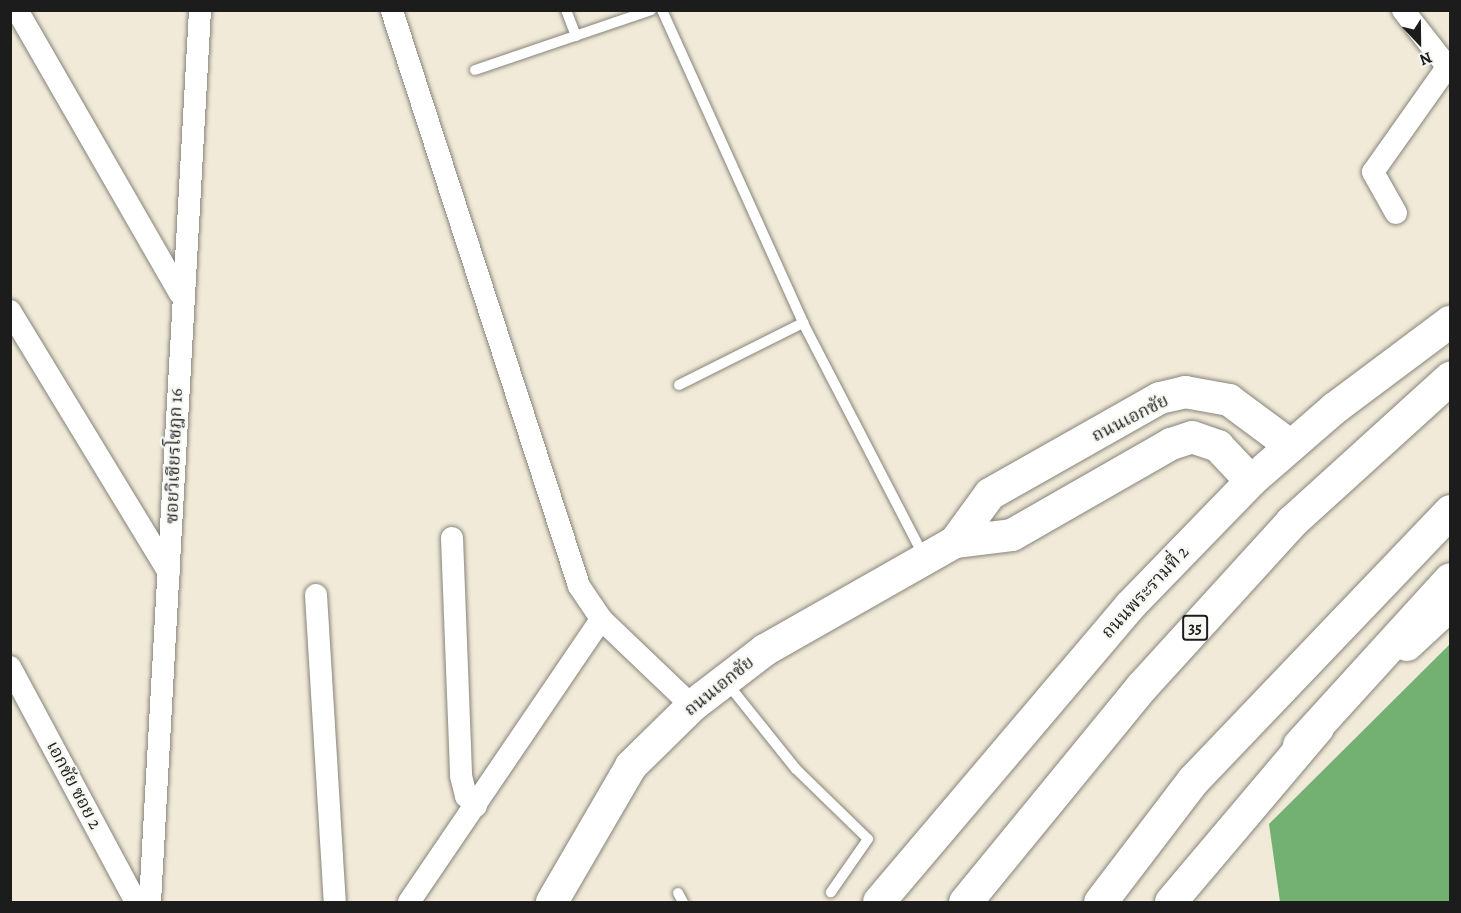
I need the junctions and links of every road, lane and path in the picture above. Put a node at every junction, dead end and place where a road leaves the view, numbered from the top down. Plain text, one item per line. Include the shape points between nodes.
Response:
1 (17, 10) edge
2 (200, 10) edge
3 (566, 10) edge
4 (651, 10) edge
5 (662, 10) edge
6 (1403, 10) edge
7 (392, 11) edge
8 (576, 36) junction
9 (1449, 68) edge
10 (475, 70) dead end
11 (1396, 213) dead end
12 (180, 294) junction
13 (1450, 301) edge
14 (10, 311) edge
15 (1450, 322) edge
16 (803, 323) junction
17 (1450, 378) edge
18 (679, 385) dead end
19 (1335, 408) junction
20 (1291, 446) junction
21 (1251, 481) junction
22 (1450, 511) edge
23 (452, 538) dead end
24 (955, 542) junction
25 (926, 561) junction
26 (169, 573) junction
27 (1450, 579) edge
28 (316, 595) dead end
29 (1450, 605) edge
30 (601, 619) junction
31 (10, 667) edge
32 (725, 681) junction
33 (692, 706) junction
34 (1299, 745) junction
35 (476, 806) junction
36 (831, 892) dead end
37 (134, 900) edge
38 (335, 903) edge
39 (409, 903) edge
40 (552, 903) edge
41 (879, 903) edge
42 (965, 903) edge
43 (1100, 903) edge
44 (1171, 903) edge

1 - 12 street
2 - 12 street, ซอยวิเชียรโชฎก 16
3 - 8 lane
4 - 8 lane
5 - 16 lane
6 - 9 street
7 - 30 street via 579,586
8 - 10 lane
9 - 11 street via 1373,172
12 - 26 street, ซอยวิเชียรโชฎก 16
13 - 19 main road
14 - 26 street
15 - 19 main road, ถนนพระรามที่ 2
16 - 18 lane
16 - 25 lane
17 - 42 highway, 35 via 1283,531 1142,686
19 - 20 main road, ถนนพระรามที่ 2
20 - 21 main road, ถนนพระรามที่ 2
20 - 24 main road, ถนนเอกชัย via 1229,400 1185,392 1160,399 990,494
21 - 24 main road, ถนนเอกชัย via 1218,446 1192,437 1171,444 1012,535
21 - 41 main road, ถนนพระรามที่ 2 via 1130,606
22 - 43 highway via 1193,780
23 - 35 street via 461,776 466,796
24 - 25 main road, ถนนเอกชัย
25 - 32 main road, ถนนเอกชัย via 765,650
26 - 37 street, ซอยวิเชียรโชฎก 16
27 - 34 highway
28 - 38 street
29 - 34 main road
30 - 33 street
30 - 35 street
31 - 37 street, เอกชัย ซอย 2
32 - 33 main road, ถนนเอกชัย
32 - 36 lane via 796,769 868,839
33 - 40 main road, ถนนเอกชัย via 631,766
34 - 44 main road
35 - 39 street

